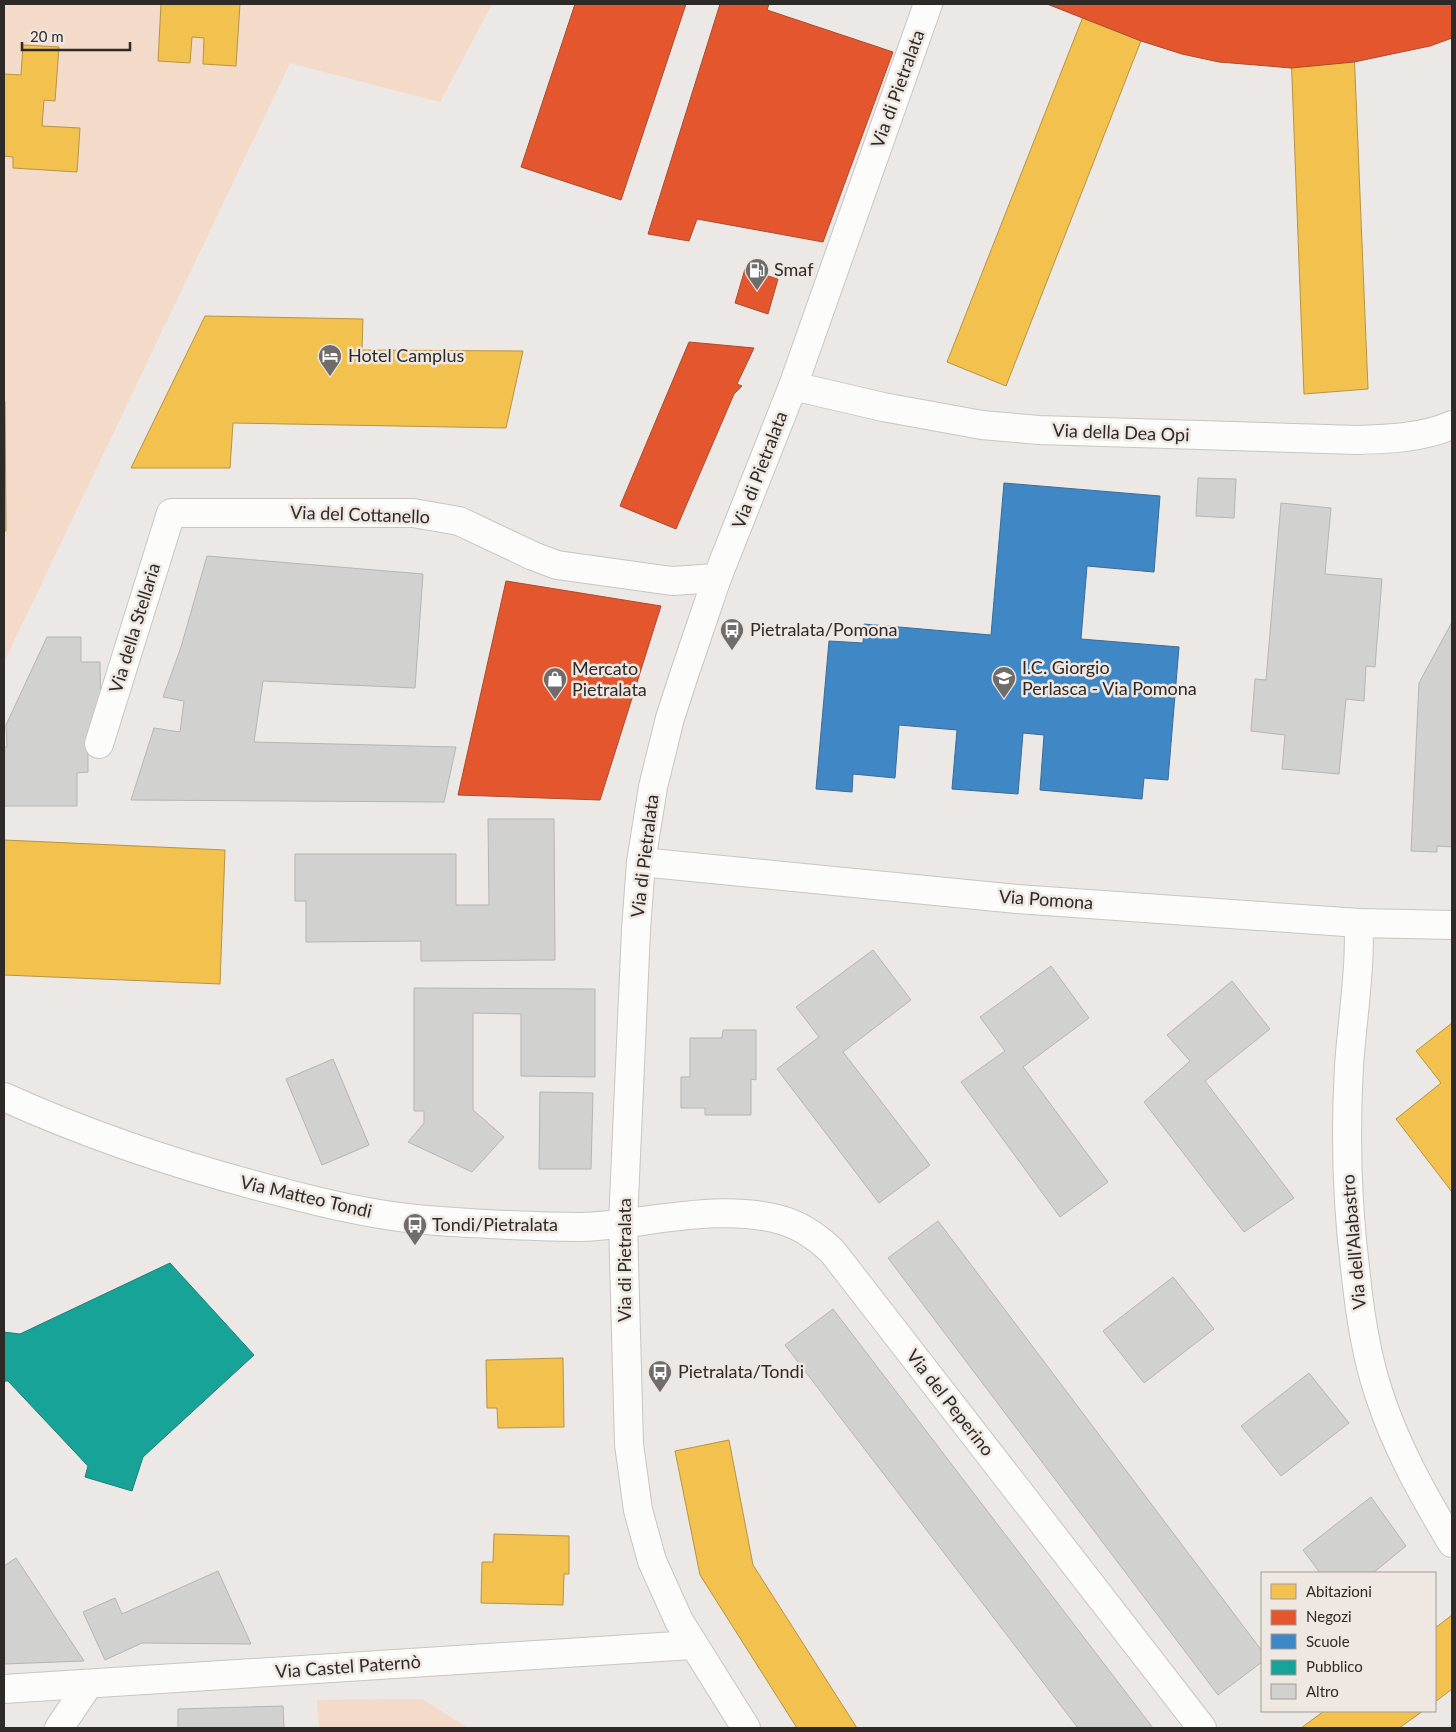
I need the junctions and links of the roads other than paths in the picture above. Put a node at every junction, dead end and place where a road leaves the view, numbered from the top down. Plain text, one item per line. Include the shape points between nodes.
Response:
1 (928, 4) edge
2 (792, 386) junction
3 (1452, 426) edge
4 (171, 513) joint
5 (717, 578) junction
6 (99, 744) dead end
7 (641, 862) junction
8 (1359, 923) junction
9 (1452, 925) edge
10 (4, 1097) edge
11 (623, 1223) junction
12 (1452, 1543) edge
13 (692, 1645) junction
14 (88, 1685) junction
15 (4, 1689) edge
16 (59, 1728) edge
17 (746, 1728) edge
18 (1202, 1728) edge

1 - 2 street, Via di Pietralata
2 - 3 street, Via della Dea Opi via 920,415 1039,430 1357,440 1398,439
2 - 5 street, Via di Pietralata
4 - 5 street, Via del Cottanello via 413,513 459,521 557,565 672,581
4 - 6 street, Via della Stellaria
5 - 7 street, Via di Pietralata via 670,718 653,787
7 - 8 street, Via Pomona via 1018,898
7 - 11 street, Via di Pietralata
8 - 9 street, Via Pomona
8 - 12 street, Via dell'Alabastro via 1349,1066 1347,1159 1359,1307 1366,1349 1391,1426
10 - 11 street, Via Matteo Tondi via 155,1156 253,1185 358,1210 459,1223 580,1227
11 - 13 street, Via di Pietralata via 629,1444 638,1510 652,1561
11 - 18 street, Via del Peperino via 710,1214 752,1215 782,1220 812,1235 832,1251
13 - 14 street, Via Castel Paternò
13 - 17 street, Via di Pietralata
14 - 15 street, Via Castel Paternò
14 - 16 street

